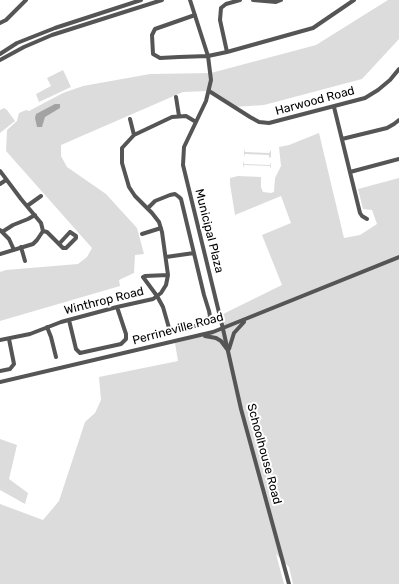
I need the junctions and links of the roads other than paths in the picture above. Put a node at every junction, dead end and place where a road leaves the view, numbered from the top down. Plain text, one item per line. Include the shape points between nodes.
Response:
1 (26, 0) edge
2 (141, 0) edge
3 (162, 0) edge
4 (190, 0) edge
5 (240, 0) edge
6 (253, 0) edge
7 (281, 0) edge
8 (354, 0) edge
9 (195, 15) junction
10 (0, 23) edge
11 (227, 52) junction
12 (0, 54) edge
13 (208, 56) junction
14 (0, 60) edge
15 (399, 69) edge
16 (209, 91) junction
17 (176, 97) dead end
18 (334, 107) junction
19 (180, 116) junction
20 (130, 119) dead end
21 (399, 120) edge
22 (196, 122) junction
23 (134, 135) junction
24 (342, 139) junction
25 (399, 159) edge
26 (0, 171) edge
27 (350, 172) junction
28 (6, 180) junction
29 (0, 184) edge
30 (41, 196) dead end
31 (27, 206) junction
32 (148, 208) junction
33 (35, 215) junction
34 (368, 219) dead end
35 (161, 228) junction
36 (1, 231) edge
37 (43, 231) junction
38 (142, 234) dead end
39 (59, 244) dead end
40 (21, 247) junction
41 (14, 250) junction
42 (194, 253) junction
43 (0, 254) edge
44 (166, 257) junction
45 (399, 257) edge
46 (25, 261) dead end
47 (168, 274) junction
48 (157, 296) junction
49 (117, 307) junction
50 (69, 320) junction
51 (246, 320) junction
52 (47, 327) junction
53 (223, 329) junction
54 (200, 336) junction
55 (9, 338) junction
56 (0, 340) edge
57 (228, 351) junction
58 (56, 357) dead end
59 (0, 371) edge
60 (0, 382) edge
61 (289, 584) edge

1 - 10 street
2 - 12 street via 55,28 16,44
3 - 14 street via 52,35
4 - 9 street, Municipal Plaza
5 - 11 street via 221,8 220,20
6 - 7 street
8 - 11 street via 313,28
9 - 13 street, Municipal Plaza
9 - 13 street via 155,29 152,35 153,54 160,58
11 - 13 street
13 - 16 street, Municipal Plaza via 211,73
15 - 18 street, Harwood Road via 390,80 365,98
16 - 18 street, Harwood Road via 259,122 269,123
16 - 22 street, Municipal Plaza
17 - 19 street
18 - 24 street
19 - 22 street via 186,116
19 - 23 street, Winthrop Road via 172,117
20 - 23 street
21 - 24 street via 387,128
22 - 53 street, Municipal Plaza via 184,147 183,165
23 - 32 street, Winthrop Road via 122,148 122,164 129,188
24 - 27 street
25 - 27 street
26 - 28 street
27 - 34 street via 360,213
28 - 29 street
28 - 31 street
30 - 31 street
31 - 33 street
32 - 35 street, Winthrop Road
32 - 42 street via 170,195 179,197
33 - 36 street
33 - 37 street
35 - 38 street
35 - 44 street, Winthrop Road
36 - 41 street
37 - 39 street
37 - 40 street via 33,244
40 - 41 street
40 - 46 street
41 - 43 street
42 - 44 street
42 - 48 street via 210,311 208,320 204,324 179,331 171,330
44 - 47 street, Winthrop Road
45 - 51 street, Perrineville Road
47 - 48 street, Winthrop Road via 166,285
47 - 48 street via 143,278
48 - 49 street, Winthrop Road
49 - 50 street, Winthrop Road
49 - 50 street via 126,334 126,339 121,344 80,353 76,350
50 - 52 street, Winthrop Road
51 - 53 street, Perrineville Road
51 - 57 street via 234,333
52 - 55 street, Winthrop Road
52 - 58 street
53 - 54 street, Perrineville Road
53 - 57 street, Schoolhouse Road
54 - 57 street via 216,338
54 - 60 street, Perrineville Road
55 - 56 street, Winthrop Road
55 - 59 street via 14,364 8,370
57 - 61 street, Schoolhouse Road via 241,409

